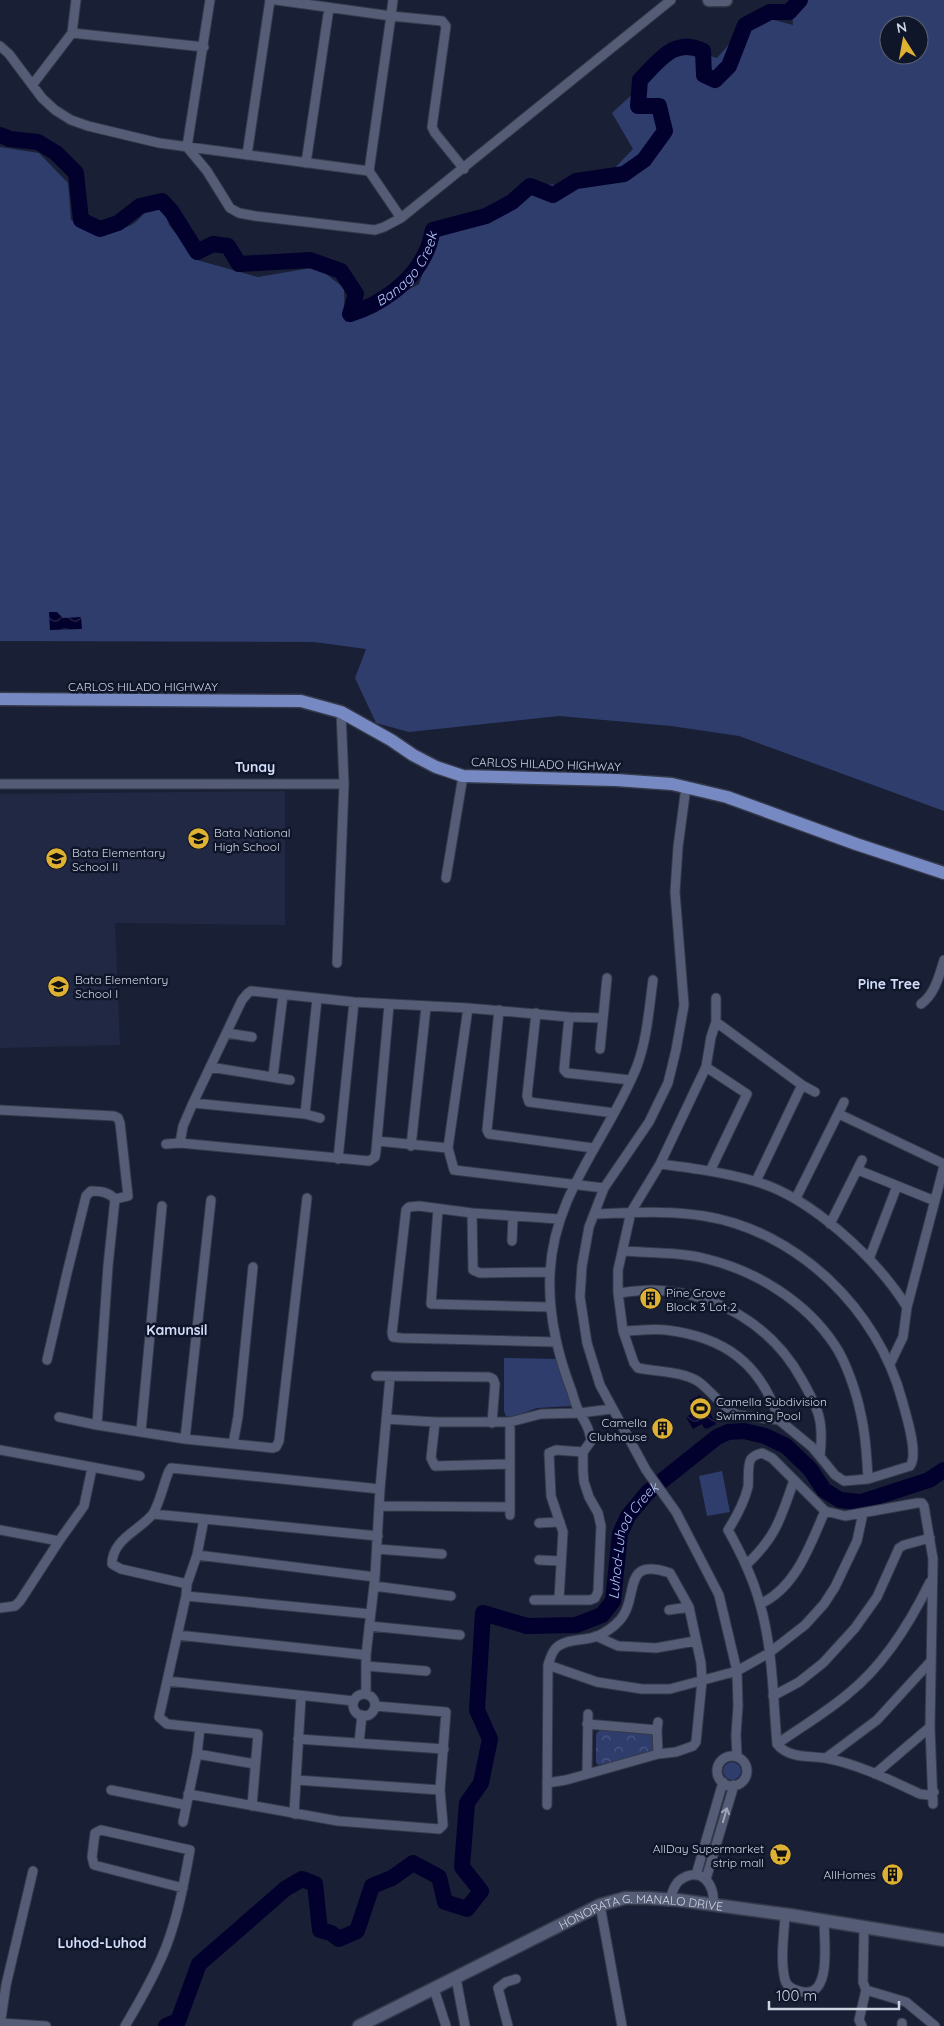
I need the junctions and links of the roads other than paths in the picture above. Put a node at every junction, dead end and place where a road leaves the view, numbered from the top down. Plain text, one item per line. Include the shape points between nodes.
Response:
1 (76, 0) edge
2 (210, 0) edge
3 (270, 0) edge
4 (276, 0) edge
5 (393, 0) edge
6 (671, 0) edge
7 (710, 0) edge
8 (726, 0) edge
9 (329, 8) junction
10 (390, 16) junction
11 (72, 32) junction
12 (0, 46) edge
13 (204, 47) junction
14 (33, 84) junction
15 (188, 147) junction
16 (247, 155) junction
17 (306, 163) junction
18 (464, 169) junction
19 (369, 171) junction
20 (401, 218) junction
21 (0, 699) edge
22 (341, 712) junction
23 (463, 776) junction
24 (0, 784) edge
25 (344, 784) junction
26 (686, 787) junction
27 (944, 873) edge
28 (446, 878) dead end
29 (337, 963) dead end
30 (943, 966) edge
31 (607, 978) dead end
32 (653, 980) dead end
33 (283, 995) junction
34 (716, 998) dead end
35 (317, 999) junction
36 (354, 1002) junction
37 (921, 1004) dead end
38 (389, 1005) junction
39 (426, 1007) junction
40 (468, 1008) junction
41 (499, 1010) junction
42 (536, 1014) junction
43 (568, 1017) junction
44 (603, 1018) junction
45 (716, 1022) junction
46 (227, 1033) junction
47 (252, 1038) dead end
48 (600, 1049) dead end
49 (210, 1067) junction
50 (706, 1067) junction
51 (273, 1076) junction
52 (290, 1080) dead end
53 (630, 1080) junction
54 (802, 1085) junction
55 (815, 1092) dead end
56 (844, 1102) dead end
57 (193, 1103) junction
58 (0, 1110) edge
59 (614, 1113) junction
60 (306, 1114) junction
61 (839, 1114) junction
62 (320, 1118) dead end
63 (377, 1141) junction
64 (180, 1143) junction
65 (166, 1144) dead end
66 (411, 1146) junction
67 (448, 1148) junction
68 (593, 1148) junction
69 (338, 1159) junction
70 (862, 1160) dead end
71 (660, 1164) junction
72 (944, 1165) edge
73 (858, 1170) junction
74 (710, 1171) junction
75 (756, 1181) junction
76 (575, 1183) junction
77 (897, 1186) junction
78 (604, 1188) junction
79 (307, 1198) dead end
80 (796, 1198) junction
81 (115, 1199) junction
82 (211, 1200) dead end
83 (934, 1200) junction
84 (162, 1206) dead end
85 (438, 1209) junction
86 (631, 1212) junction
87 (472, 1213) junction
88 (594, 1214) junction
89 (513, 1216) junction
90 (559, 1219) junction
91 (830, 1224) junction
92 (512, 1241) dead end
93 (623, 1251) junction
94 (869, 1259) junction
95 (253, 1267) dead end
96 (550, 1272) junction
97 (618, 1293) junction
98 (549, 1307) junction
99 (908, 1307) junction
100 (623, 1331) junction
101 (555, 1342) junction
102 (47, 1360) dead end
103 (890, 1364) junction
104 (376, 1376) dead end
105 (390, 1377) junction
106 (612, 1409) junction
107 (580, 1413) junction
108 (59, 1417) dead end
109 (386, 1419) junction
110 (779, 1420) junction
111 (436, 1422) junction
112 (510, 1422) junction
113 (492, 1423) junction
114 (98, 1425) junction
115 (141, 1431) junction
116 (185, 1439) junction
117 (233, 1444) junction
118 (0, 1450) edge
119 (583, 1452) junction
120 (820, 1456) junction
121 (510, 1464) junction
122 (92, 1468) junction
123 (140, 1476) dead end
124 (868, 1479) junction
125 (794, 1480) junction
126 (380, 1489) junction
127 (380, 1506) junction
128 (825, 1512) junction
129 (863, 1513) junction
130 (153, 1514) junction
131 (204, 1519) junction
132 (560, 1522) junction
133 (539, 1523) dead end
134 (0, 1530) edge
135 (378, 1536) junction
136 (930, 1538) junction
137 (58, 1541) junction
138 (377, 1549) junction
139 (442, 1554) dead end
140 (197, 1555) junction
141 (539, 1560) dead end
142 (560, 1561) junction
143 (746, 1565) junction
144 (932, 1579) junction
145 (375, 1581) junction
146 (187, 1584) junction
147 (186, 1596) junction
148 (451, 1596) dead end
149 (559, 1599) junction
150 (534, 1600) dead end
151 (760, 1604) junction
152 (689, 1606) junction
153 (0, 1608) edge
154 (670, 1610) dead end
155 (370, 1614) junction
156 (370, 1626) junction
157 (177, 1635) junction
158 (460, 1635) dead end
159 (596, 1636) junction
160 (696, 1641) junction
161 (769, 1653) junction
162 (366, 1655) junction
163 (931, 1661) junction
164 (548, 1665) junction
165 (366, 1666) junction
166 (426, 1671) dead end
167 (737, 1671) junction
168 (167, 1681) junction
169 (702, 1681) junction
170 (366, 1694) junction
171 (773, 1696) junction
172 (300, 1697) junction
173 (354, 1701) junction
174 (375, 1706) junction
175 (588, 1714) dead end
176 (362, 1715) junction
177 (588, 1724) junction
178 (930, 1727) junction
179 (200, 1728) junction
180 (298, 1739) junction
181 (359, 1743) junction
182 (777, 1744) junction
183 (444, 1749) junction
184 (197, 1754) junction
185 (658, 1754) junction
186 (737, 1756) junction
187 (826, 1758) junction
188 (255, 1764) junction
189 (587, 1773) junction
190 (875, 1774) junction
191 (296, 1780) junction
192 (723, 1782) junction
193 (547, 1783) junction
194 (734, 1785) junction
195 (111, 1790) dead end
196 (440, 1790) junction
197 (934, 1792) junction
198 (188, 1794) junction
199 (933, 1804) dead end
200 (186, 1805) junction
201 (547, 1805) dead end
202 (252, 1806) junction
203 (294, 1814) junction
204 (183, 1822) dead end
205 (33, 1871) dead end
206 (696, 1875) junction
207 (706, 1879) junction
208 (183, 1888) junction
209 (670, 1901) junction
210 (600, 1905) junction
211 (713, 1905) junction
212 (785, 1915) junction
213 (824, 1921) junction
214 (864, 1928) junction
215 (944, 1940) edge
216 (456, 1978) junction
217 (516, 1979) dead end
218 (434, 1988) junction
219 (866, 1990) junction
220 (0, 2024) edge
221 (46, 2026) edge
222 (125, 2026) edge
223 (359, 2026) edge
224 (446, 2026) edge
225 (465, 2026) edge
226 (508, 2026) edge
227 (622, 2026) edge
228 (862, 2026) edge
229 (935, 2026) edge

1 - 11 street
2 - 13 street
3 - 16 street
4 - 9 street
5 - 10 street
6 - 18 street
7 - 8 street
9 - 10 street
9 - 17 street
10 - 18 street via 445,23 432,127
10 - 19 street
11 - 13 street
11 - 14 street
12 - 14 street
13 - 15 street
14 - 15 street via 42,98 71,120 108,132
15 - 16 street
15 - 20 street via 230,208 239,213 362,230 380,229
16 - 17 street
17 - 19 street
18 - 20 street
19 - 20 street
21 - 22 main road, CARLOS HILADO HIGHWAY via 301,701
22 - 23 main road, CARLOS HILADO HIGHWAY via 413,755
22 - 25 street
23 - 26 main road, CARLOS HILADO HIGHWAY via 616,780
23 - 28 street
24 - 25 street
25 - 29 street
26 - 27 main road, CARLOS HILADO HIGHWAY via 727,797
26 - 78 street via 675,892 684,1005 676,1050 668,1083 649,1122
30 - 37 street via 933,992
31 - 44 street
32 - 53 street via 646,1036
33 - 35 street
33 - 46 street via 257,991 248,993
33 - 51 street
34 - 45 street
35 - 36 street
35 - 60 street
36 - 38 street
36 - 69 street
38 - 39 street
38 - 63 street
39 - 40 street
39 - 66 street
40 - 41 street
40 - 67 street
41 - 42 street
41 - 68 street via 489,1134
42 - 43 street
42 - 59 street via 529,1102
43 - 44 street
43 - 53 street via 564,1070 567,1073
44 - 48 street
45 - 50 street
45 - 54 street
46 - 47 street
46 - 49 street
49 - 51 street
49 - 57 street
50 - 71 street
50 - 74 street via 747,1094
51 - 52 street
53 - 59 street
54 - 55 street
54 - 75 street
56 - 61 street
57 - 60 street
57 - 64 street
58 - 81 street via 118,1118 128,1196
59 - 68 street
60 - 62 street
61 - 72 street
61 - 80 street
63 - 66 street
63 - 69 street via 375,1156 369,1161
64 - 65 street
64 - 69 street
66 - 67 street
67 - 76 street via 454,1171
68 - 76 street
70 - 73 street
71 - 74 street
71 - 86 street
72 - 83 street
73 - 77 street
73 - 91 street
74 - 75 street
75 - 80 street
76 - 78 street
76 - 90 street
77 - 83 street
77 - 94 street
78 - 88 street
79 - 117 street via 278,1444 273,1448
80 - 91 street
81 - 102 street via 98,1191 91,1191 86,1196
81 - 114 street
82 - 116 street
83 - 99 street
84 - 115 street
85 - 87 street
85 - 98 street via 431,1304
85 - 101 street via 416,1206 406,1210 394,1337
86 - 88 street
86 - 93 street
86 - 103 street via 686,1214 727,1221 791,1250 810,1263 855,1307
87 - 89 street
87 - 96 street via 473,1270 480,1273
88 - 106 street via 582,1266 582,1312 592,1362
89 - 90 street
89 - 92 street
90 - 96 street
91 - 94 street
93 - 97 street via 618,1270
93 - 124 street via 678,1253 706,1258 738,1268 795,1301 834,1344 847,1373 861,1412
94 - 99 street
95 - 117 street
96 - 98 street
97 - 100 street
97 - 120 street via 652,1290 689,1295 725,1306 755,1324 791,1360 812,1398 821,1418
98 - 101 street
99 - 103 street via 903,1337
100 - 110 street via 638,1368 696,1380 737,1415
100 - 110 street via 665,1330 694,1335 720,1345 756,1373 768,1391
101 - 107 street
103 - 124 street via 908,1419 913,1462 905,1469
104 - 105 street
105 - 109 street
105 - 113 street via 489,1377 495,1384
106 - 107 street
106 - 167 street via 652,1479 676,1512 719,1595
107 - 112 street via 540,1414
107 - 119 street via 588,1424 590,1441
108 - 114 street
109 - 111 street
109 - 126 street
110 - 120 street
111 - 113 street
111 - 121 street via 431,1458 435,1466
112 - 113 street
112 - 121 street
114 - 115 street
115 - 116 street
116 - 117 street
118 - 122 street
119 - 132 street via 556,1450 550,1453 551,1496
119 - 149 street via 584,1482 601,1526 598,1592 590,1600
120 - 124 street via 844,1481
121 - 127 street via 509,1511
122 - 123 street
122 - 137 street via 84,1506
125 - 128 street
125 - 143 street via 771,1538
125 - 143 street via 779,1463 762,1453 752,1457 743,1502 728,1530
126 - 127 street
126 - 130 street via 171,1468
127 - 135 street
128 - 129 street via 845,1516
128 - 151 street via 800,1566 773,1598
129 - 136 street via 922,1503
129 - 161 street via 857,1541 824,1604 805,1625
130 - 131 street
130 - 146 street via 118,1545 112,1555 112,1564 121,1569
131 - 135 street
131 - 140 street
132 - 133 street
132 - 142 street via 563,1532
134 - 137 street
135 - 138 street
136 - 144 street
136 - 171 street via 899,1548 877,1597 855,1628 823,1663 799,1682
137 - 153 street via 20,1601 10,1608
138 - 139 street
138 - 145 street
140 - 145 street
140 - 146 street
141 - 142 street
142 - 149 street
143 - 151 street
144 - 163 street
144 - 182 street via 914,1615 870,1674 835,1704
145 - 148 street
145 - 155 street
146 - 147 street
147 - 155 street
147 - 157 street
149 - 150 street
151 - 161 street
152 - 154 street
152 - 159 street via 670,1573 644,1569 633,1580 630,1604 619,1622
152 - 160 street
155 - 156 street
156 - 158 street
156 - 162 street
157 - 162 street
157 - 168 street
159 - 160 street via 618,1646 656,1648
159 - 164 street via 573,1640 556,1648
160 - 169 street
161 - 167 street
161 - 171 street
162 - 165 street
163 - 178 street
163 - 187 street via 878,1720
164 - 169 street via 597,1682 642,1689 670,1689
164 - 193 street
165 - 166 street
165 - 170 street
167 - 169 street
167 - 186 street
168 - 172 street
168 - 179 street via 159,1717 167,1724
169 - 185 street via 694,1746
170 - 173 street
170 - 174 street via 371,1696
171 - 182 street
172 - 173 street
172 - 180 street
173 - 176 street via 354,1710
174 - 176 street via 370,1713
174 - 183 street via 446,1712
175 - 177 street
176 - 181 street
177 - 185 street via 657,1726
177 - 189 street
178 - 190 street
178 - 197 street
179 - 184 street
179 - 188 street via 258,1734
180 - 181 street
180 - 191 street
181 - 183 street
182 - 187 street via 793,1754
183 - 196 street
184 - 188 street
184 - 198 street
185 - 189 street
186 - 192 street via 728,1756 718,1766
186 - 194 street via 745,1762 747,1772 743,1781
187 - 190 street
188 - 202 street
189 - 193 street
190 - 197 street via 920,1794
191 - 196 street
191 - 203 street
192 - 194 street
192 - 206 street
193 - 201 street
207 -> 194 street
195 - 200 street
196 - 203 street via 443,1825 439,1829
197 - 199 street
198 - 200 street
198 - 202 street
200 - 204 street
202 - 203 street
205 - 220 street
206 - 207 street
206 - 209 street via 680,1880
207 - 211 street via 712,1890
208 - 208 street via 94,1865 95,1833 101,1830 190,1850
208 - 222 street via 165,1948
209 - 210 street, HONORATA G. MANALO DRIVE via 625,1898
209 - 211 street, HONORATA G. MANALO DRIVE
210 - 216 street, HONORATA G. MANALO DRIVE
210 - 227 street
211 - 212 street, HONORATA G. MANALO DRIVE
212 - 213 street, HONORATA G. MANALO DRIVE
212 - 213 street via 782,1961 786,1982 806,1993 815,1991 824,1975
213 - 214 street, HONORATA G. MANALO DRIVE
214 - 215 street, HONORATA G. MANALO DRIVE
214 - 219 street via 863,1982
216 - 218 street, HONORATA G. MANALO DRIVE
216 - 225 street
217 - 226 street via 498,1988
218 - 223 street, HONORATA G. MANALO DRIVE
218 - 224 street
219 - 228 street via 859,2020
219 - 229 street via 906,2002
220 - 221 street

